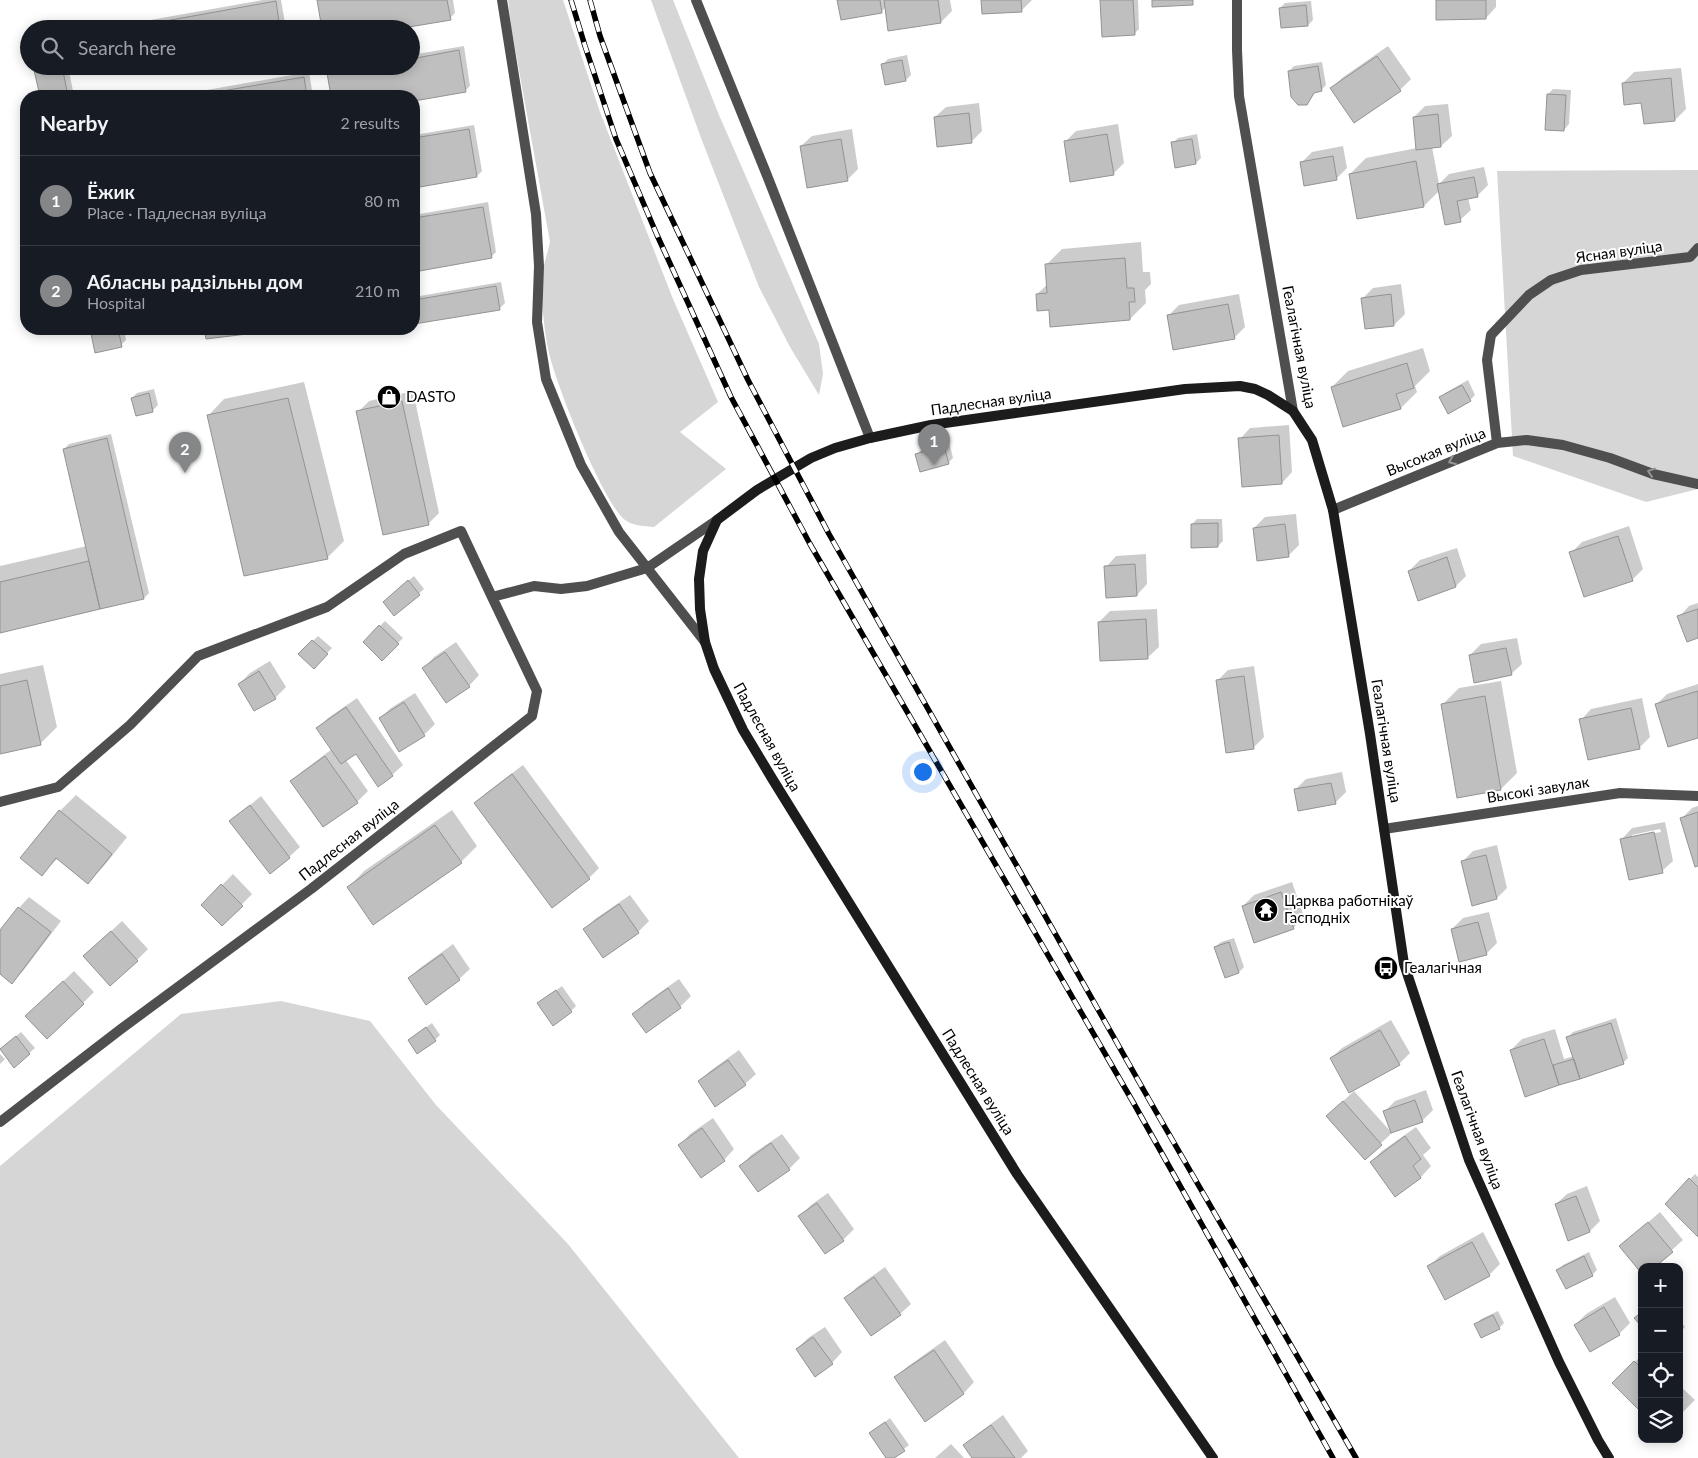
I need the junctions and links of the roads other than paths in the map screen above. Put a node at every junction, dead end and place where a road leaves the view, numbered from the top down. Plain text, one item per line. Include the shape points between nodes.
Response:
1 (502, 0) edge
2 (696, 0) edge
3 (1237, 0) edge
4 (1698, 248) edge
5 (1293, 411) junction
6 (870, 438) junction
7 (1497, 443) junction
8 (1698, 484) edge
9 (1333, 510) junction
10 (717, 520) junction
11 (647, 568) junction
12 (492, 597) junction
13 (705, 642) junction
14 (1698, 796) edge
15 (0, 802) edge
16 (1384, 829) junction
17 (0, 1122) edge
18 (1213, 1458) edge
19 (1609, 1458) edge

1 - 11 street via 536,214 539,266 537,322 546,379 581,465 618,532
2 - 6 street
3 - 5 street, Геалагічная вуліца via 1239,96
4 - 7 street, Ясная вуліца via 1690,257 1581,270 1551,280 1530,295 1491,335 1487,360
5 - 6 street, Падлесная вуліца via 1255,389 1240,386 1185,389 931,425
5 - 9 street, Геалагічная вуліца via 1312,440
6 - 10 street, Падлесная вуліца via 811,458 757,490
8 -> 7 street, Высокая вуліца via 1653,474 1563,445 1527,440
7 -> 9 street, Высокая вуліца
9 - 16 street, Геалагічная вуліца
10 - 11 street
10 - 13 street, Падлесная вуліца via 703,551 699,579
11 - 12 street via 587,586 561,589 534,586
11 - 13 street
12 - 15 street, Падлесная вуліца via 461,531 404,554 328,607 198,656 130,726 58,787
12 - 17 street, Падлесная вуліца via 537,691 532,716 311,888
13 - 18 street, Падлесная вуліца via 714,670 742,730 914,1009 1017,1174
14 - 16 street, Высокі завулак via 1620,793
16 - 19 street, Геалагічная вуліца via 1404,964 1469,1160 1559,1362

